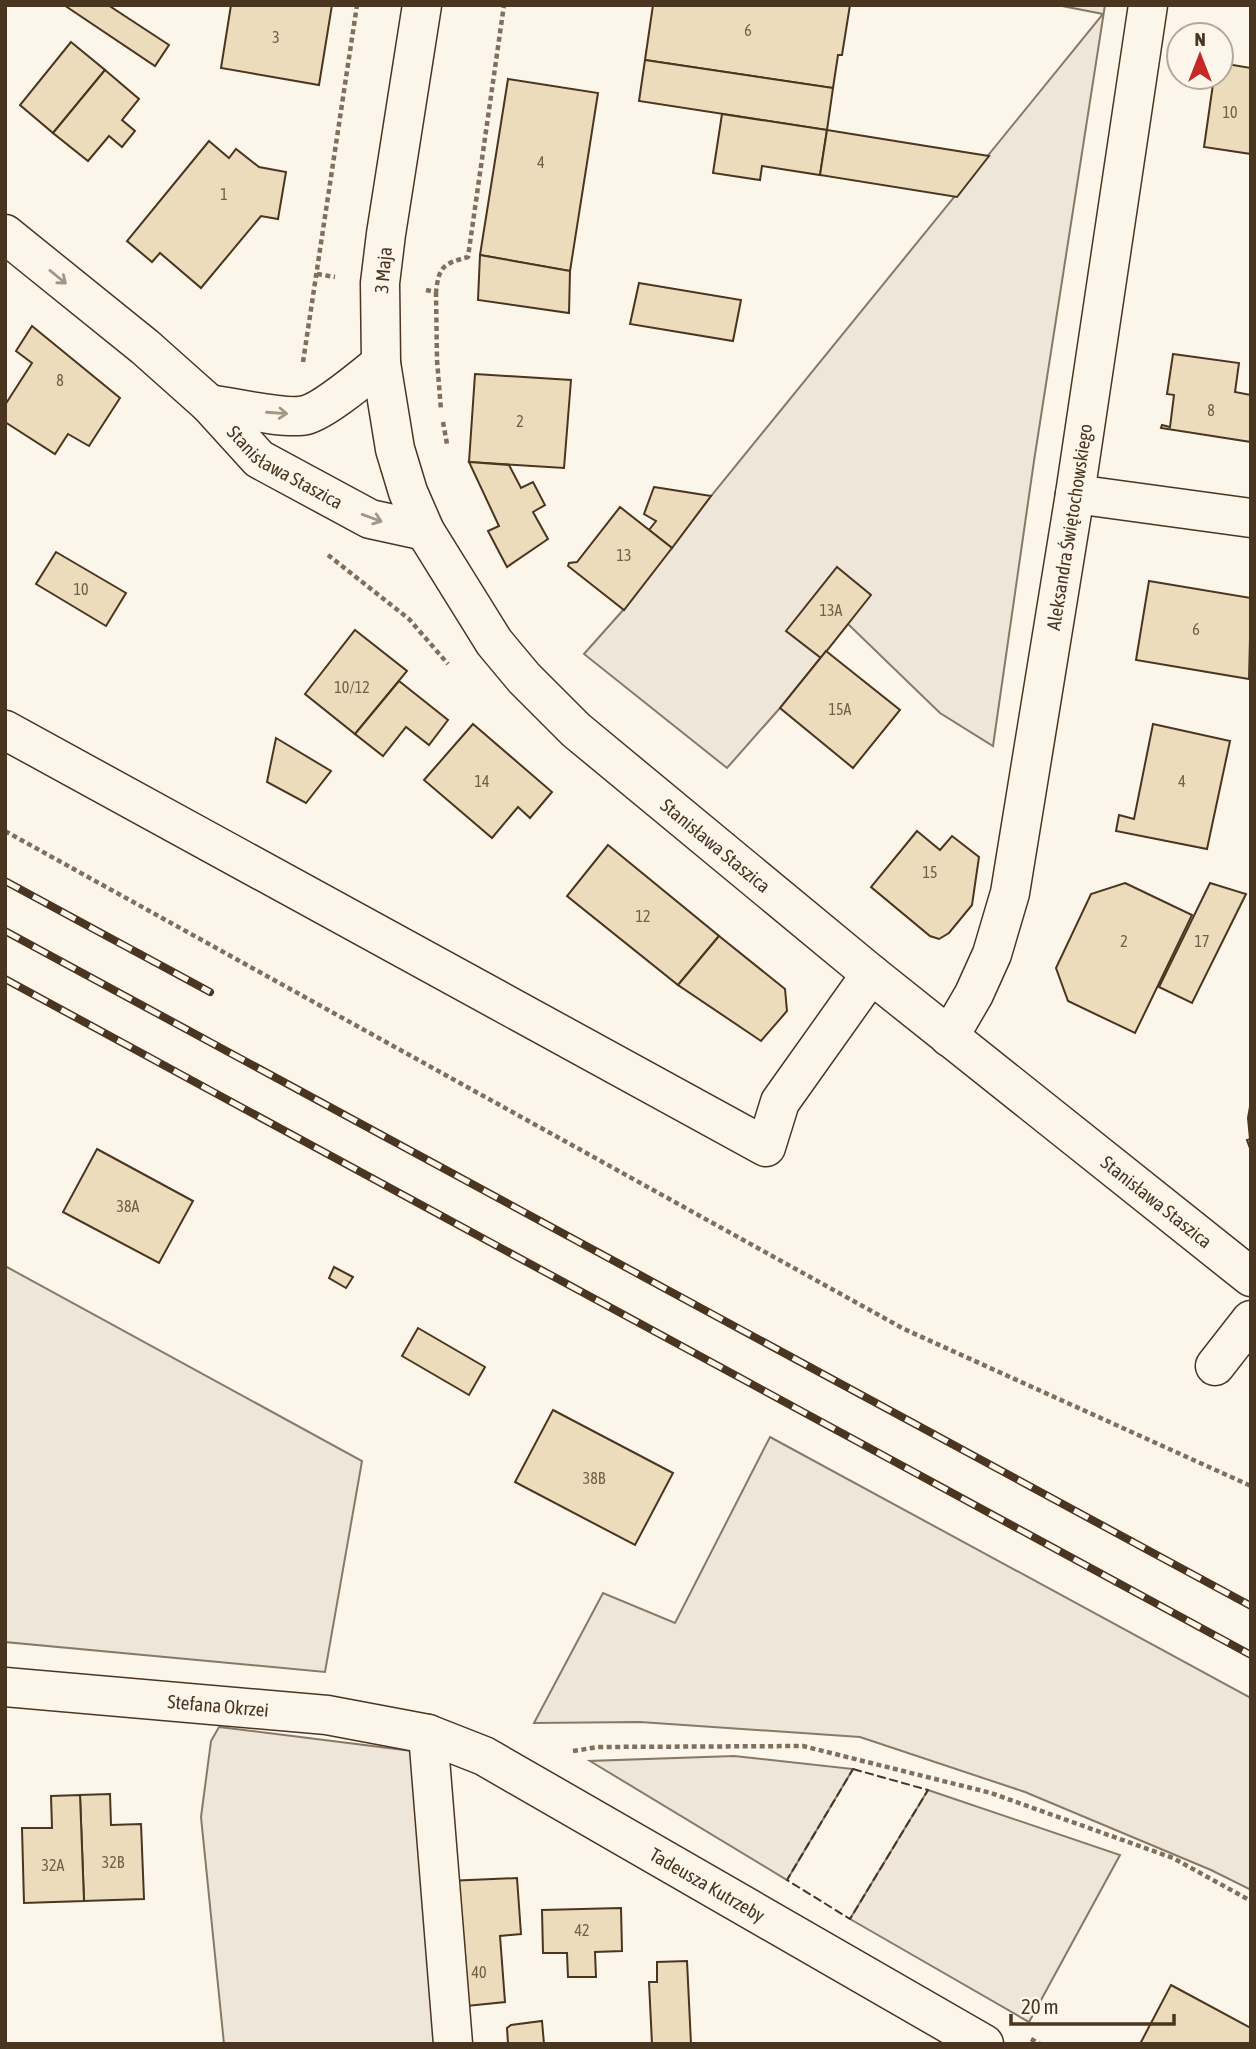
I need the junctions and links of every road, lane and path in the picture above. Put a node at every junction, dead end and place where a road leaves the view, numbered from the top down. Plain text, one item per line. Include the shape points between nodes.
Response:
1 (357, 5) edge
2 (422, 5) edge
3 (504, 5) edge
4 (1148, 5) edge
5 (5, 234) edge
6 (317, 274) junction
7 (380, 284) junction
8 (436, 292) junction
9 (382, 363) junction
10 (301, 370) dead end
11 (209, 404) junction
12 (448, 450) dead end
13 (1075, 494) junction
14 (1251, 519) edge
15 (425, 531) junction
16 (5, 730) edge
17 (5, 831) edge
18 (871, 974) junction
19 (949, 1037) junction
20 (1251, 1277) edge
21 (1251, 1320) edge
22 (1215, 1366) dead end
23 (1251, 1486) edge
24 (5, 1687) edge
25 (428, 1734) junction
26 (533, 1784) junction
27 (1251, 1901) edge
28 (969, 2040) edge
29 (453, 2044) edge

1 - 6 path
2 - 7 street, 3 Maja
3 - 8 path via 468,257 448,263 438,274
4 - 13 street, Aleksandra Świętochowskiego
5 -> 11 street, Stanisława Staszica
6 - 7 path
6 - 10 path
7 - 8 path
7 - 9 street, 3 Maja
8 - 12 path via 436,360
11 -> 9 street, Stanisława Staszica via 306,415
9 - 15 street, 3 Maja via 395,449
11 -> 15 street, Stanisława Staszica via 259,459 370,519
13 - 14 street
13 - 19 street, Aleksandra Świętochowskiego via 1010,893 992,954
15 - 18 street, Stanisława Staszica via 494,642 576,730
16 - 18 street via 766,1147 780,1102
17 - 23 path via 904,1329
18 - 19 street, Stanisława Staszica
19 - 20 street, Stanisława Staszica
21 - 22 street
24 - 25 street, Stefana Okrzei via 327,1715
25 - 26 street, Tadeusza Kutrzeby via 484,1756
25 - 29 street
26 - 27 path via 562,1753 598,1747 803,1746 991,1793 1173,1858
26 - 28 street, Tadeusza Kutrzeby

